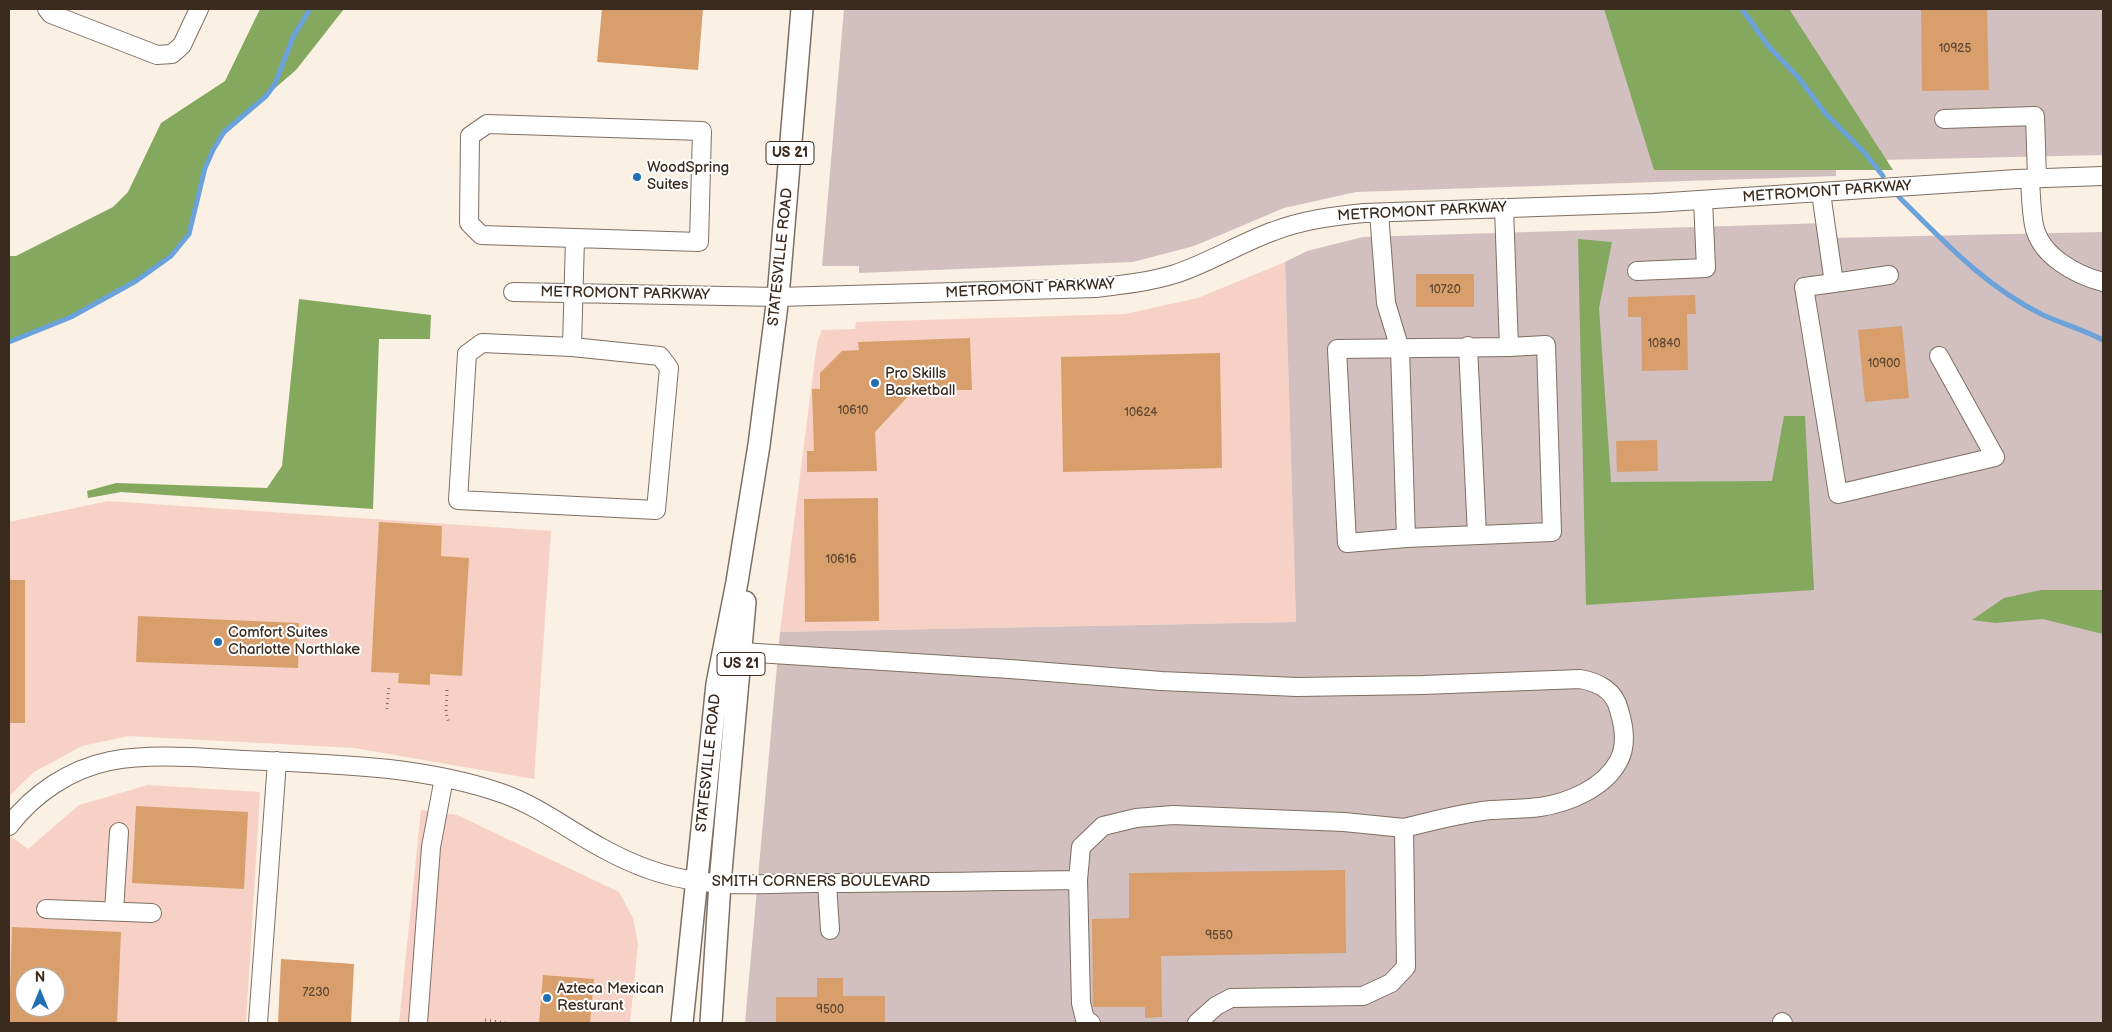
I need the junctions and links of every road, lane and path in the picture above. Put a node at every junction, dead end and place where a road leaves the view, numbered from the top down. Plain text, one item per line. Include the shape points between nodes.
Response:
1 (47, 9) edge
2 (199, 9) edge
3 (802, 9) edge
4 (1944, 119) dead end
5 (2103, 176) edge
6 (2034, 178) junction
7 (1821, 193) junction
8 (1703, 200) junction
9 (1504, 208) junction
10 (1379, 212) junction
11 (575, 238) junction
12 (1637, 271) dead end
13 (1889, 275) dead end
14 (2103, 282) edge
15 (1834, 283) junction
16 (513, 292) dead end
17 (575, 293) junction
18 (778, 297) junction
19 (1468, 346) junction
20 (1509, 347) junction
21 (572, 348) junction
22 (1400, 349) junction
23 (1939, 356) dead end
24 (758, 445) junction
25 (1477, 535) junction
26 (1406, 538) junction
27 (741, 652) junction
28 (389, 685) dead end
29 (447, 690) dead end
30 (387, 709) dead end
31 (449, 724) dead end
32 (277, 761) junction
33 (444, 778) junction
34 (9, 826) edge
35 (1404, 828) junction
36 (119, 832) dead end
37 (1078, 880) junction
38 (696, 881) junction
39 (720, 883) junction
40 (827, 883) junction
41 (46, 909) dead end
42 (114, 912) junction
43 (152, 913) dead end
44 (830, 930) dead end
45 (485, 1020) dead end
46 (258, 1023) edge
47 (418, 1023) edge
48 (506, 1023) edge
49 (682, 1023) edge
50 (711, 1023) edge
51 (1090, 1023) edge
52 (1197, 1023) edge

1 - 2 street via 51,14 157,55 172,54 182,45
3 - 18 main road, STATESVILLE ROAD / US 21
4 - 6 street via 2035,116
5 - 6 street, METROMONT PARKWAY
6 - 7 street, METROMONT PARKWAY
6 - 14 street via 2034,226 2039,240 2052,256 2076,272
7 - 8 street, METROMONT PARKWAY
7 - 15 street
8 - 9 street, METROMONT PARKWAY
8 - 12 street via 1706,268
9 - 10 street, METROMONT PARKWAY
9 - 20 street
10 - 18 street, METROMONT PARKWAY via 1300,223 1176,274 1145,282 1096,288
10 - 22 street via 1386,303
11 - 11 street via 698,242 702,131 488,124 470,136 469,223 481,235
11 - 17 street
13 - 15 street
15 - 23 street via 1804,287 1838,494 1995,457
16 - 17 street, METROMONT PARKWAY
17 - 18 street, METROMONT PARKWAY
17 - 21 street
18 - 24 main road, STATESVILLE ROAD / US 21
19 - 20 street
19 - 22 street
19 - 25 street
20 - 25 street via 1546,345 1552,532
21 - 21 street via 482,343 467,354 458,500 656,510 669,368 660,356
22 - 26 street
22 - 26 street via 1337,349 1347,542
24 - 27 main road, STATESVILLE ROAD / US 21
24 - 38 main road, STATESVILLE ROAD / US 21 via 717,684
25 - 26 street
27 - 35 street via 1161,681 1297,687 1580,679 1594,682 1610,692 1618,705 1624,741 1618,762 1600,783 1571,798 1543,806 1455,815
27 - 39 main road, STATESVILLE ROAD / US 21
28 - 30 path
29 - 31 path
32 - 33 street, SMITH CORNERS BOULEVARD
32 - 34 street, SMITH CORNERS BOULEVARD via 174,756 110,761 79,771 44,790 18,813
32 - 46 street
33 - 38 street, SMITH CORNERS BOULEVARD via 506,795 553,818 604,849 650,870
33 - 47 street via 431,847
35 - 37 street via 1211,816 1136,818 1103,826 1081,847
35 - 52 street via 1406,968 1391,983 1363,996 1232,998 1216,1006
36 - 42 street
37 - 40 street, SMITH CORNERS BOULEVARD
37 - 51 street via 1081,1003 1085,1019
38 - 39 street, SMITH CORNERS BOULEVARD
38 - 49 main road, STATESVILLE ROAD / US 21
39 - 40 street, SMITH CORNERS BOULEVARD
39 - 50 main road, STATESVILLE ROAD / US 21
40 - 44 street
41 - 42 street
42 - 43 street
45 - 48 path

